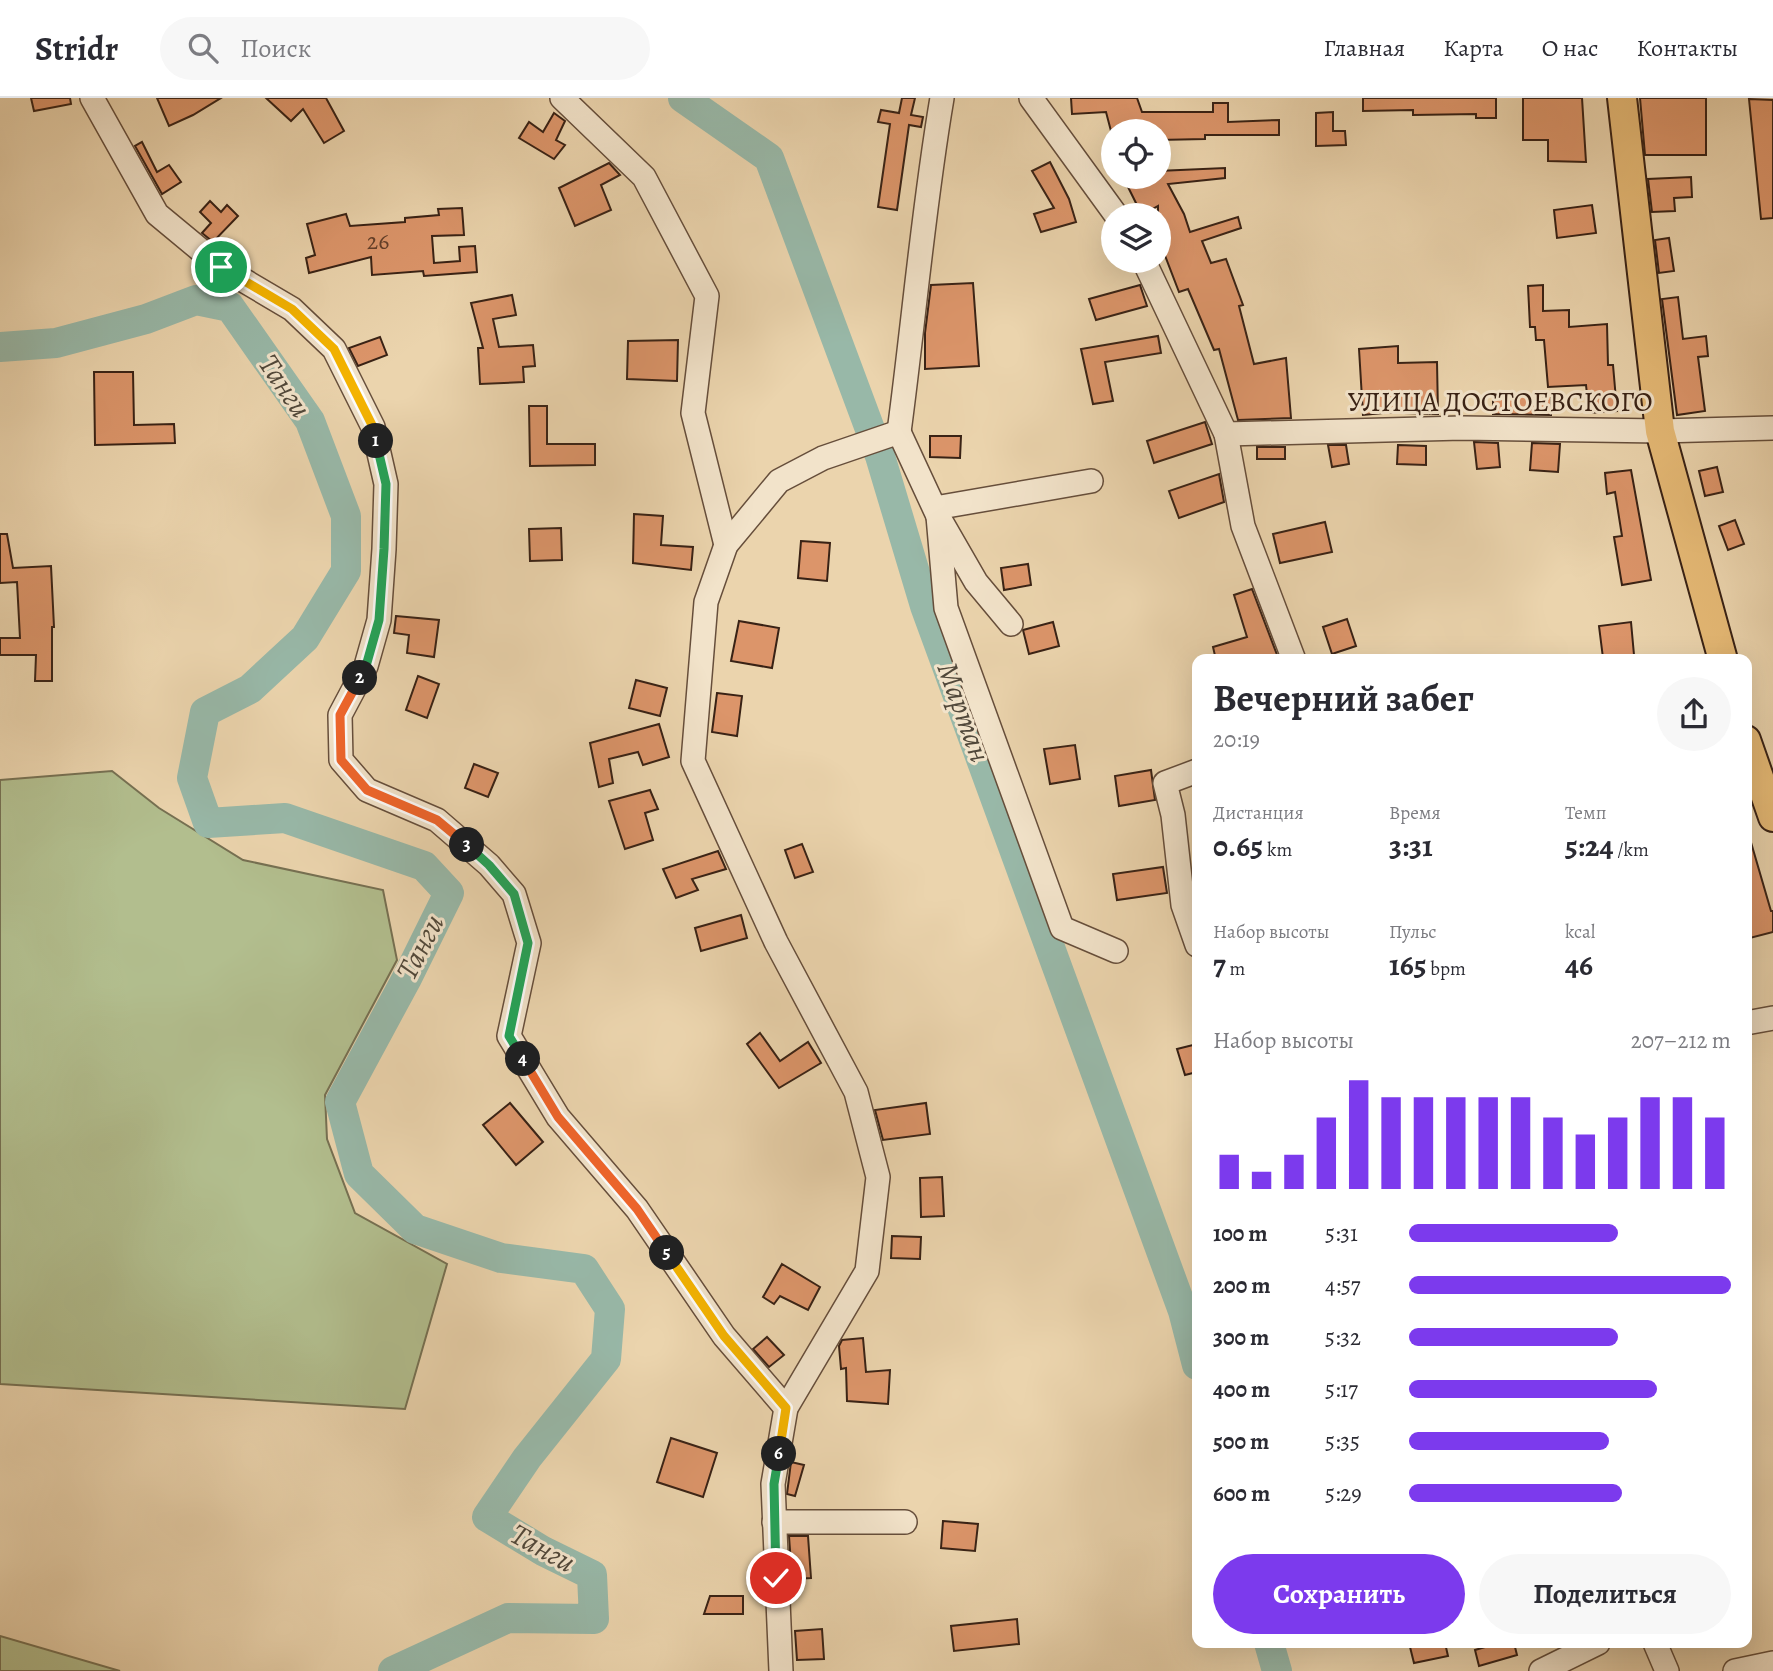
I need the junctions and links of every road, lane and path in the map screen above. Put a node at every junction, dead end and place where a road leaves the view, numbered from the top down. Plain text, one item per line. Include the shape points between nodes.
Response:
1 (92, 98) edge
2 (562, 98) edge
3 (942, 98) edge
4 (1031, 98) edge
5 (1622, 98) edge
6 (1107, 203) edge
7 (1150, 273) edge
8 (1773, 428) edge
9 (1660, 431) junction
10 (899, 432) junction
11 (1226, 434) junction
12 (1091, 481) dead end
13 (937, 512) junction
14 (726, 545) junction
15 (1011, 624) dead end
16 (1292, 654) edge
17 (1721, 654) edge
18 (1752, 757) edge
19 (1192, 773) edge
20 (1773, 817) edge
21 (1192, 931) edge
22 (1115, 951) dead end
23 (1773, 1018) edge
24 (1752, 1022) edge
25 (786, 1408) junction
26 (905, 1521) dead end
27 (774, 1522) junction
28 (1588, 1648) edge
29 (1657, 1648) edge
30 (1773, 1662) edge
31 (781, 1671) edge
32 (1541, 1671) edge
33 (1667, 1671) edge
34 (1735, 1671) edge

1 - 25 street via 157,214 221,267 292,309 334,349 373,427 386,484 379,620 366,666 340,715 341,760 367,790 437,820 489,865 514,894 528,943 509,1036 558,1117 637,1209 724,1336
2 - 14 street via 644,177 707,296 693,413
3 - 10 street via 927,186
4 - 6 street
5 - 9 main road
7 - 11 street
8 - 9 street, УЛИЦА ДОСТОЕВСКОГО
9 - 11 street, УЛИЦА ДОСТОЕВСКОГО via 1462,428
9 - 17 main road
10 - 13 street
10 - 14 street via 823,458 779,481
11 - 16 street via 1243,526
12 - 13 street
13 - 15 street via 976,582
13 - 22 street via 946,608 1062,928
14 - 25 street via 706,602 693,761 776,943 856,1092 878,1177 867,1271
18 - 20 main road
19 - 21 street via 1165,783 1183,905
23 - 24 street
25 - 27 street via 774,1484
26 - 27 street
27 - 31 street
28 - 32 street
29 - 33 street
30 - 34 street

